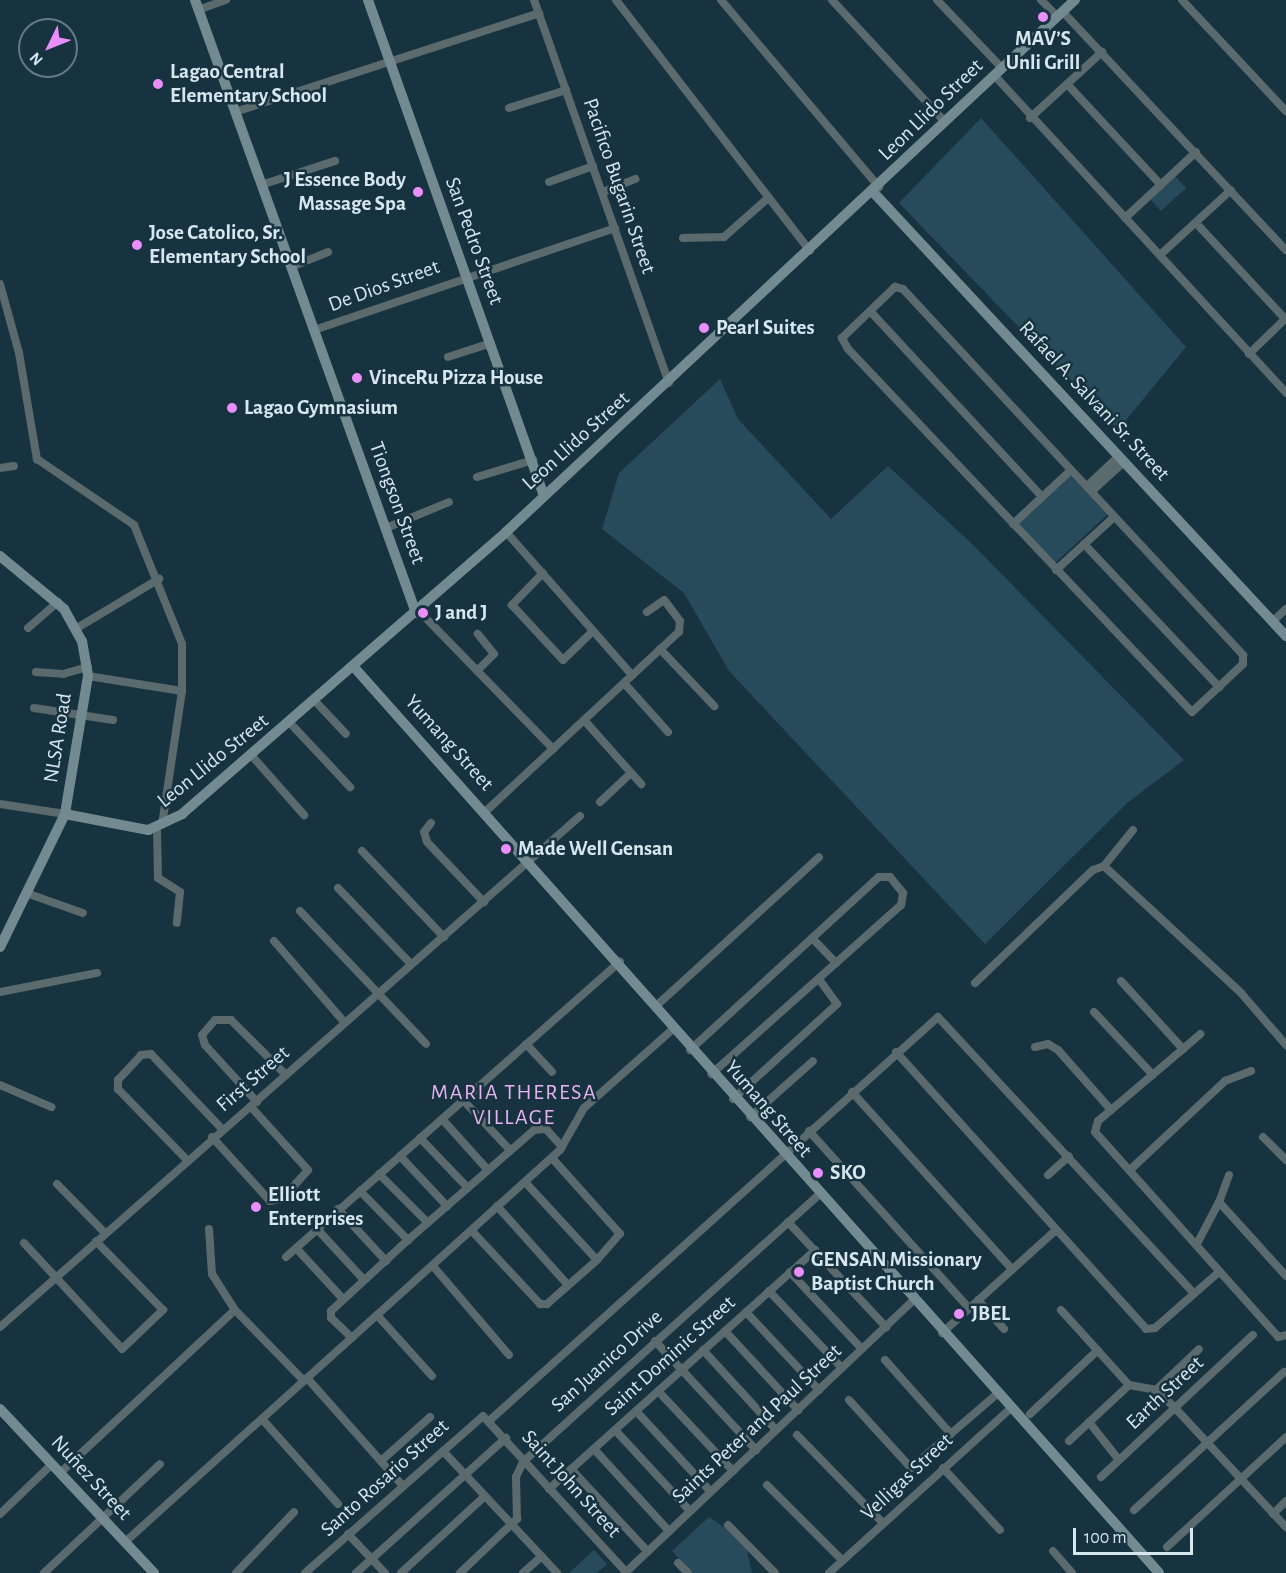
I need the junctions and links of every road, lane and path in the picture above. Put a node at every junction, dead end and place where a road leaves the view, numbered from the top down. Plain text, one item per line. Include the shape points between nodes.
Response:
1 (226, 0) edge
2 (368, 0) edge
3 (534, 0) edge
4 (615, 0) edge
5 (721, 0) edge
6 (832, 0) edge
7 (937, 0) edge
8 (1041, 0) edge
9 (1075, 0) edge
10 (1182, 0) edge
11 (197, 5) edge
12 (539, 13) junction
13 (1060, 15) junction
14 (1102, 52) junction
15 (391, 64) junction
16 (998, 72) junction
17 (1067, 84) junction
18 (566, 90) junction
19 (509, 108) dead end
20 (1286, 111) edge
21 (235, 112) junction
22 (1030, 118) junction
23 (945, 122) junction
24 (1196, 152) junction
25 (335, 161) dead end
26 (593, 166) junction
27 (636, 179) dead end
28 (549, 182) dead end
29 (261, 185) junction
30 (1161, 185) junction
31 (877, 190) junction
32 (1231, 190) junction
33 (603, 192) junction
34 (766, 199) junction
35 (1125, 218) junction
36 (1196, 223) junction
37 (615, 228) junction
38 (683, 238) dead end
39 (1286, 250) edge
40 (328, 252) dead end
41 (811, 252) junction
42 (1160, 255) junction
43 (291, 267) junction
44 (465, 276) junction
45 (0, 284) edge
46 (870, 311) junction
47 (1286, 319) edge
48 (314, 330) junction
49 (491, 343) junction
50 (1250, 354) junction
51 (448, 357) dead end
52 (669, 383) junction
53 (1286, 393) edge
54 (533, 459) junction
55 (1121, 459) junction
56 (14, 466) dead end
57 (0, 468) edge
58 (1070, 471) junction
59 (477, 477) dead end
60 (1089, 489) junction
61 (544, 496) junction
62 (1042, 497) junction
63 (449, 502) dead end
64 (1114, 517) junction
65 (1013, 524) junction
66 (386, 528) junction
67 (506, 532) junction
68 (1084, 544) junction
69 (0, 556) edge
70 (1056, 570) junction
71 (543, 573) junction
72 (159, 579) junction
73 (58, 602) junction
74 (1286, 609) edge
75 (417, 611) junction
76 (646, 612) dead end
77 (1272, 622) junction
78 (28, 628) dead end
79 (77, 628) junction
80 (592, 632) junction
81 (478, 634) dead end
82 (1286, 636) edge
83 (660, 649) junction
84 (353, 666) junction
85 (88, 671) junction
86 (477, 671) junction
87 (36, 672) dead end
88 (632, 675) junction
89 (624, 683) junction
90 (1219, 687) junction
91 (182, 691) junction
92 (315, 701) junction
93 (714, 706) dead end
94 (34, 708) dead end
95 (81, 714) junction
96 (113, 720) dead end
97 (584, 720) junction
98 (290, 723) junction
99 (668, 732) dead end
100 (346, 734) dead end
101 (554, 749) junction
102 (252, 756) junction
103 (631, 773) junction
104 (641, 784) dead end
105 (350, 787) dead end
106 (600, 802) dead end
107 (0, 804) edge
108 (485, 812) junction
109 (65, 814) junction
110 (304, 815) dead end
111 (580, 816) dead end
112 (431, 823) dead end
113 (160, 828) junction
114 (1133, 830) dead end
115 (362, 852) dead end
116 (819, 857) dead end
117 (532, 862) junction
118 (1104, 866) junction
119 (338, 888) dead end
120 (29, 894) junction
121 (484, 902) junction
122 (300, 911) dead end
123 (83, 913) dead end
124 (177, 922) dead end
125 (444, 937) junction
126 (812, 938) junction
127 (274, 941) dead end
128 (0, 947) edge
129 (620, 962) junction
130 (836, 963) junction
131 (411, 964) junction
132 (97, 973) dead end
133 (819, 979) junction
134 (1121, 981) dead end
135 (975, 983) dead end
136 (0, 992) edge
137 (377, 993) junction
138 (655, 1007) junction
139 (1094, 1012) dead end
140 (345, 1023) junction
141 (673, 1029) junction
142 (1200, 1034) dead end
143 (426, 1044) dead end
144 (526, 1044) junction
145 (1286, 1045) edge
146 (1035, 1047) dead end
147 (1183, 1049) junction
148 (690, 1050) junction
149 (896, 1052) junction
150 (813, 1061) dead end
151 (1251, 1071) dead end
152 (552, 1072) dead end
153 (711, 1074) junction
154 (286, 1075) junction
155 (1153, 1075) junction
156 (0, 1085) edge
157 (852, 1092) junction
158 (733, 1099) junction
159 (463, 1100) junction
160 (254, 1104) junction
161 (51, 1107) dead end
162 (1112, 1110) junction
163 (750, 1118) junction
164 (442, 1119) junction
165 (222, 1129) junction
166 (808, 1131) junction
167 (212, 1137) junction
168 (1263, 1137) dead end
169 (420, 1138) junction
170 (562, 1147) junction
171 (510, 1150) junction
172 (782, 1154) junction
173 (400, 1156) junction
174 (1068, 1156) junction
175 (552, 1158) junction
176 (187, 1160) junction
177 (1286, 1160) edge
178 (1131, 1169) junction
179 (488, 1170) junction
180 (379, 1174) junction
181 (1048, 1175) dead end
182 (1229, 1175) dead end
183 (525, 1182) junction
184 (57, 1184) dead end
185 (468, 1188) junction
186 (360, 1191) junction
187 (818, 1195) junction
188 (1219, 1202) junction
189 (447, 1206) junction
190 (497, 1206) junction
191 (338, 1209) junction
192 (788, 1222) junction
193 (428, 1223) junction
194 (209, 1229) dead end
195 (317, 1229) junction
196 (1056, 1230) junction
197 (472, 1231) junction
198 (105, 1233) junction
199 (408, 1240) junction
200 (96, 1241) junction
201 (1198, 1242) junction
202 (24, 1243) dead end
203 (296, 1248) junction
204 (815, 1250) junction
205 (286, 1257) dead end
206 (597, 1260) junction
207 (386, 1261) junction
208 (433, 1266) junction
209 (1012, 1269) junction
210 (1220, 1271) junction
211 (790, 1272) junction
212 (59, 1276) junction
213 (1286, 1276) edge
214 (364, 1280) junction
215 (568, 1285) junction
216 (769, 1291) junction
217 (1194, 1293) junction
218 (343, 1299) junction
219 (914, 1300) junction
220 (978, 1300) junction
221 (969, 1308) junction
222 (235, 1310) junction
223 (1061, 1310) dead end
224 (746, 1312) junction
225 (377, 1316) junction
226 (886, 1326) junction
227 (0, 1327) edge
228 (1004, 1329) dead end
229 (724, 1331) junction
230 (942, 1333) junction
231 (1253, 1335) dead end
232 (1286, 1335) edge
233 (352, 1338) junction
234 (655, 1341) junction
235 (862, 1349) junction
236 (1199, 1349) dead end
237 (703, 1350) junction
238 (1098, 1350) junction
239 (509, 1355) dead end
240 (885, 1360) dead end
241 (842, 1368) junction
242 (681, 1370) junction
243 (1284, 1372) dead end
244 (432, 1376) dead end
245 (305, 1380) junction
246 (1129, 1384) junction
247 (819, 1390) junction
248 (1156, 1390) junction
249 (658, 1391) junction
250 (997, 1394) junction
251 (849, 1400) dead end
252 (1175, 1408) junction
253 (0, 1409) edge
254 (1010, 1409) junction
255 (798, 1410) junction
256 (636, 1411) junction
257 (1030, 1414) dead end
258 (430, 1417) dead end
259 (262, 1419) junction
260 (489, 1421) junction
261 (1089, 1422) junction
262 (615, 1430) junction
263 (776, 1430) junction
264 (951, 1434) junction
265 (797, 1435) dead end
266 (1286, 1437) edge
267 (506, 1438) junction
268 (1069, 1441) dead end
269 (1207, 1443) junction
270 (594, 1449) junction
271 (442, 1450) junction
272 (756, 1450) junction
273 (1119, 1460) junction
274 (381, 1461) junction
275 (523, 1462) junction
276 (160, 1464) dead end
277 (56, 1468) junction
278 (943, 1468) junction
279 (572, 1469) junction
280 (733, 1471) junction
281 (465, 1474) junction
282 (1101, 1477) dead end
283 (1240, 1479) junction
284 (767, 1485) dead end
285 (403, 1486) junction
286 (549, 1489) junction
287 (711, 1492) junction
288 (485, 1496) junction
289 (1286, 1501) edge
290 (338, 1504) dead end
291 (1134, 1510) dead end
292 (690, 1511) junction
293 (294, 1512) dead end
294 (0, 1514) edge
295 (1273, 1514) junction
296 (101, 1516) junction
297 (883, 1523) junction
298 (728, 1525) dead end
299 (513, 1526) junction
300 (1286, 1527) edge
301 (1000, 1530) dead end
302 (669, 1531) junction
303 (348, 1534) junction
304 (125, 1542) junction
305 (1167, 1547) dead end
306 (1053, 1551) dead end
307 (648, 1552) junction
308 (542, 1556) junction
309 (372, 1559) junction
310 (843, 1562) junction
311 (678, 1563) dead end
312 (44, 1573) edge
313 (154, 1573) edge
314 (236, 1573) edge
315 (305, 1573) edge
316 (356, 1573) edge
317 (385, 1573) edge
318 (401, 1573) edge
319 (460, 1573) edge
320 (523, 1573) edge
321 (557, 1573) edge
322 (625, 1573) edge
323 (688, 1573) edge
324 (775, 1573) edge
325 (829, 1573) edge
326 (1072, 1573) edge
327 (1160, 1573) edge

1 - 11 street
2 - 15 main road, San Pedro Street
3 - 12 street, Pacifico Bugarin Street
4 - 34 street
5 - 31 street
6 - 23 street
7 - 16 street
8 - 13 street
9 - 13 main road, Leon Llido Street
10 - 20 street
11 - 21 main road, Tiongson Street
12 - 15 street
12 - 18 street, Pacifico Bugarin Street
13 - 14 street
13 - 16 main road, Leon Llido Street
14 - 17 street
14 - 24 street
15 - 21 street
15 - 44 main road, San Pedro Street
16 - 22 street
16 - 23 main road, Leon Llido Street
17 - 22 street
17 - 30 street
18 - 19 street
18 - 26 street, Pacifico Bugarin Street
21 - 29 main road, Tiongson Street
22 - 35 street
23 - 31 main road, Leon Llido Street
24 - 30 street
24 - 32 street
25 - 29 street
26 - 28 street
26 - 33 street, Pacifico Bugarin Street
27 - 33 street
29 - 43 main road, Tiongson Street
30 - 35 street
31 - 41 main road, Leon Llido Street
31 - 55 main road, Rafael A. Salvani Sr. Street
32 - 36 street
32 - 39 street
33 - 37 street, Pacifico Bugarin Street
34 - 38 street via 724,237
34 - 41 street
35 - 42 street
36 - 42 street
36 - 47 street
37 - 44 street, De Dios Street
37 - 52 street, Pacifico Bugarin Street
40 - 43 street
41 - 52 main road, Leon Llido Street
42 - 50 street
43 - 48 main road, Tiongson Street
44 - 48 street, De Dios Street
44 - 49 main road, San Pedro Street
45 - 72 street via 19,353 37,459 134,525
46 - 58 street via 895,287 903,289
46 - 62 street
46 - 65 street via 845,335 844,344
47 - 50 street
48 - 66 main road, Tiongson Street
49 - 51 street
49 - 54 main road, San Pedro Street
50 - 53 street
52 - 61 main road, Leon Llido Street
54 - 59 street
54 - 61 main road, San Pedro Street
55 - 60 street
55 - 77 main road, Rafael A. Salvani Sr. Street
56 - 57 street
58 - 60 street
58 - 62 street
60 - 64 street
61 - 67 main road, Leon Llido Street
62 - 65 street
63 - 66 street
64 - 68 street
64 - 90 street via 1243,655 1243,664
65 - 70 street
66 - 75 main road, Tiongson Street
67 - 71 street
67 - 75 main road, Leon Llido Street
68 - 70 street
68 - 90 street
69 - 73 main road, NLSA Road
70 - 90 street via 1188,712
71 - 80 street
71 - 80 street via 512,605 563,660
72 - 79 street
72 - 91 street via 183,648
73 - 78 street
73 - 79 main road, NLSA Road
74 - 77 street
75 - 84 main road, Leon Llido Street
75 - 86 street
76 - 83 street via 664,600 680,621 679,632
77 - 82 main road, Rafael A. Salvani Sr. Street
79 - 85 main road, NLSA Road
80 - 88 street
81 - 86 street via 494,654
83 - 88 street
83 - 93 street
84 - 92 main road, Leon Llido Street
84 - 108 main road, Yumang Street
85 - 87 street
85 - 91 street
85 - 95 main road, NLSA Road
86 - 101 street
88 - 89 street
89 - 97 street
89 - 99 street
91 - 113 street
92 - 98 main road, Leon Llido Street
92 - 100 street
94 - 95 street
95 - 96 street
95 - 109 main road, NLSA Road
97 - 101 street
97 - 103 street
98 - 102 main road, Leon Llido Street
98 - 105 street
101 - 108 street
102 - 110 street
102 - 113 main road, Leon Llido Street
103 - 104 street
103 - 106 street
107 - 109 street
108 - 117 main road, Yumang Street
109 - 113 main road, Leon Llido Street
109 - 120 main road, NLSA Road
111 - 117 street, First Street
112 - 121 street via 424,832 427,842
113 - 124 street via 158,878 180,892
114 - 118 street
115 - 125 street
116 - 138 street
117 - 121 street, First Street
117 - 129 main road, Yumang Street
118 - 135 street via 1093,870
118 - 145 street via 1241,993
119 - 131 street
120 - 123 street
120 - 128 main road, NLSA Road
121 - 125 street, First Street
122 - 137 street
125 - 131 street, First Street
126 - 130 street
126 - 130 street via 882,874 890,877 903,893 901,905
126 - 148 street
127 - 140 street
129 - 138 main road, Yumang Street
129 - 144 street
130 - 133 street
131 - 137 street, First Street
132 - 136 street
133 - 153 street
133 - 158 street via 837,1004
134 - 147 street
137 - 140 street, First Street
137 - 143 street
138 - 141 main road, Yumang Street
139 - 155 street
140 - 154 street, First Street
141 - 148 main road, Yumang Street
141 - 170 street via 584,1108
142 - 147 street
144 - 152 street
144 - 159 street
146 - 162 street via 1048,1044 1058,1050
147 - 155 street
148 - 153 main road, Yumang Street
149 - 157 street
149 - 174 street via 941,1017
149 - 196 street
150 - 163 street
151 - 178 street via 1225,1081
153 - 158 main road, Yumang Street
154 - 160 street, First Street
154 - 160 street via 231,1020 215,1020 203,1031 205,1045
155 - 162 street
156 - 161 street
157 - 166 street
157 - 209 street
158 - 163 main road, Yumang Street
159 - 164 street
159 - 171 street
160 - 165 street, First Street
160 - 167 street via 308,1170 282,1199 270,1201
162 - 178 street via 1094,1129
163 - 172 main road, Yumang Street
164 - 169 street
164 - 179 street
165 - 167 street, First Street
165 - 176 street via 152,1054 141,1055 118,1080 118,1089
166 - 172 street
166 - 221 street
167 - 176 street, First Street
168 - 177 street
169 - 173 street
169 - 185 street
170 - 171 street via 542,1128
170 - 175 street
171 - 179 street
172 - 187 main road, Yumang Street
172 - 260 street
173 - 180 street
173 - 189 street
174 - 181 street
174 - 217 street
175 - 183 street
175 - 206 street via 621,1234
176 - 198 street, First Street
178 - 201 street
179 - 185 street
180 - 186 street
180 - 193 street
182 - 188 street
183 - 190 street
183 - 206 street
184 - 198 street
185 - 189 street
186 - 191 street
186 - 199 street
187 - 192 street, San Juanico Drive
187 - 219 main road, Yumang Street
188 - 201 street
188 - 213 street
189 - 193 street
190 - 197 street
190 - 215 street
191 - 195 street
191 - 207 street
192 - 204 street
192 - 234 street, San Juanico Drive
193 - 199 street
194 - 222 street via 209,1265
195 - 203 street
195 - 214 street
196 - 209 street
196 - 217 street via 1146,1329 1155,1329
197 - 208 street
197 - 215 street via 540,1304
198 - 200 street, First Street
199 - 207 street
200 - 212 street, First Street
200 - 212 street via 163,1310 122,1349
201 - 210 street
202 - 212 street
203 - 205 street
203 - 218 street
204 - 211 street, Saint Dominic Street
204 - 226 street
206 - 215 street
207 - 214 street
208 - 225 street
208 - 239 street
209 - 220 street
210 - 217 street
210 - 232 street via 1278,1337
211 - 216 street, Saint Dominic Street
211 - 235 street
212 - 227 street, First Street
214 - 218 street
216 - 224 street, Saint Dominic Street
216 - 241 street
218 - 233 street via 329,1314
219 - 226 street, Saints Peter and Paul Street
219 - 230 main road, Yumang Street
220 - 221 street
220 - 228 street
221 - 230 street
222 - 245 street
222 - 277 street
223 - 238 street
224 - 229 street, Saint Dominic Street
224 - 247 street
225 - 233 street
225 - 244 street
226 - 235 street, Saints Peter and Paul Street
229 - 237 street, Saint Dominic Street
229 - 255 street
230 - 250 main road, Yumang Street
231 - 252 street, Earth Street
233 - 245 street
234 - 242 street
234 - 275 street, San Juanico Drive
235 - 241 street, Saints Peter and Paul Street
236 - 248 street
237 - 242 street, Saint Dominic Street
237 - 263 street
238 - 246 street
238 - 257 street
240 - 264 street
241 - 247 street, Saints Peter and Paul Street
242 - 249 street, Saint Dominic Street
242 - 272 street
243 - 269 street
245 - 259 street
245 - 274 street
246 - 248 street
246 - 261 street
247 - 255 street, Saints Peter and Paul Street
248 - 252 street
249 - 256 street, Saint Dominic Street
249 - 280 street
250 - 254 main road, Yumang Street
250 - 264 street
251 - 264 street via 911,1468
252 - 269 street
252 - 273 street, Earth Street
253 - 277 main road, Nuñez Street
254 - 278 street, Velligas Street
254 - 327 main road, Yumang Street
255 - 263 street, Saints Peter and Paul Street
256 - 262 street, Saint Dominic Street
256 - 287 street
258 - 274 street
259 - 290 street
259 - 304 street
260 - 267 street, Saint John Street
260 - 271 street, Santo Rosario Street via 481,1417
261 - 268 street
261 - 273 street
262 - 270 street, Saint Dominic Street
262 - 292 street
263 - 272 street, Saints Peter and Paul Street
265 - 297 street
266 - 283 street
267 - 275 street, Saint John Street
267 - 281 street
269 - 283 street
269 - 291 street
270 - 279 street, Saint Dominic Street
270 - 302 street
271 - 281 street
271 - 285 street, Santo Rosario Street
272 - 280 street, Saints Peter and Paul Street
273 - 282 street, Earth Street
274 - 285 street
275 - 286 street, Saint John Street
275 - 299 street via 516,1477 518,1515
276 - 296 street
277 - 294 street
277 - 296 main road, Nuñez Street
278 - 297 street, Velligas Street
278 - 301 street
279 - 286 street, Saint Dominic Street
279 - 307 street
280 - 287 street, Saints Peter and Paul Street
281 - 288 street
281 - 309 street
283 - 295 street
283 - 305 street
284 - 310 street
285 - 303 street, Santo Rosario Street
286 - 322 street, Saint John Street
287 - 292 street, Saints Peter and Paul Street
288 - 299 street
288 - 318 street
289 - 295 street
292 - 302 street, Saints Peter and Paul Street
293 - 314 street
295 - 300 street
296 - 304 main road, Nuñez Street
296 - 312 street
297 - 310 street, Velligas Street
298 - 324 street
299 - 308 street
299 - 319 street
302 - 307 street, Saints Peter and Paul Street
303 - 309 street
303 - 315 street, Santo Rosario Street
304 - 313 main road, Nuñez Street
306 - 326 street
307 - 322 street, Saints Peter and Paul Street
308 - 320 street
308 - 321 street
309 - 316 street
309 - 317 street
310 - 325 street, Velligas Street
311 - 323 street

